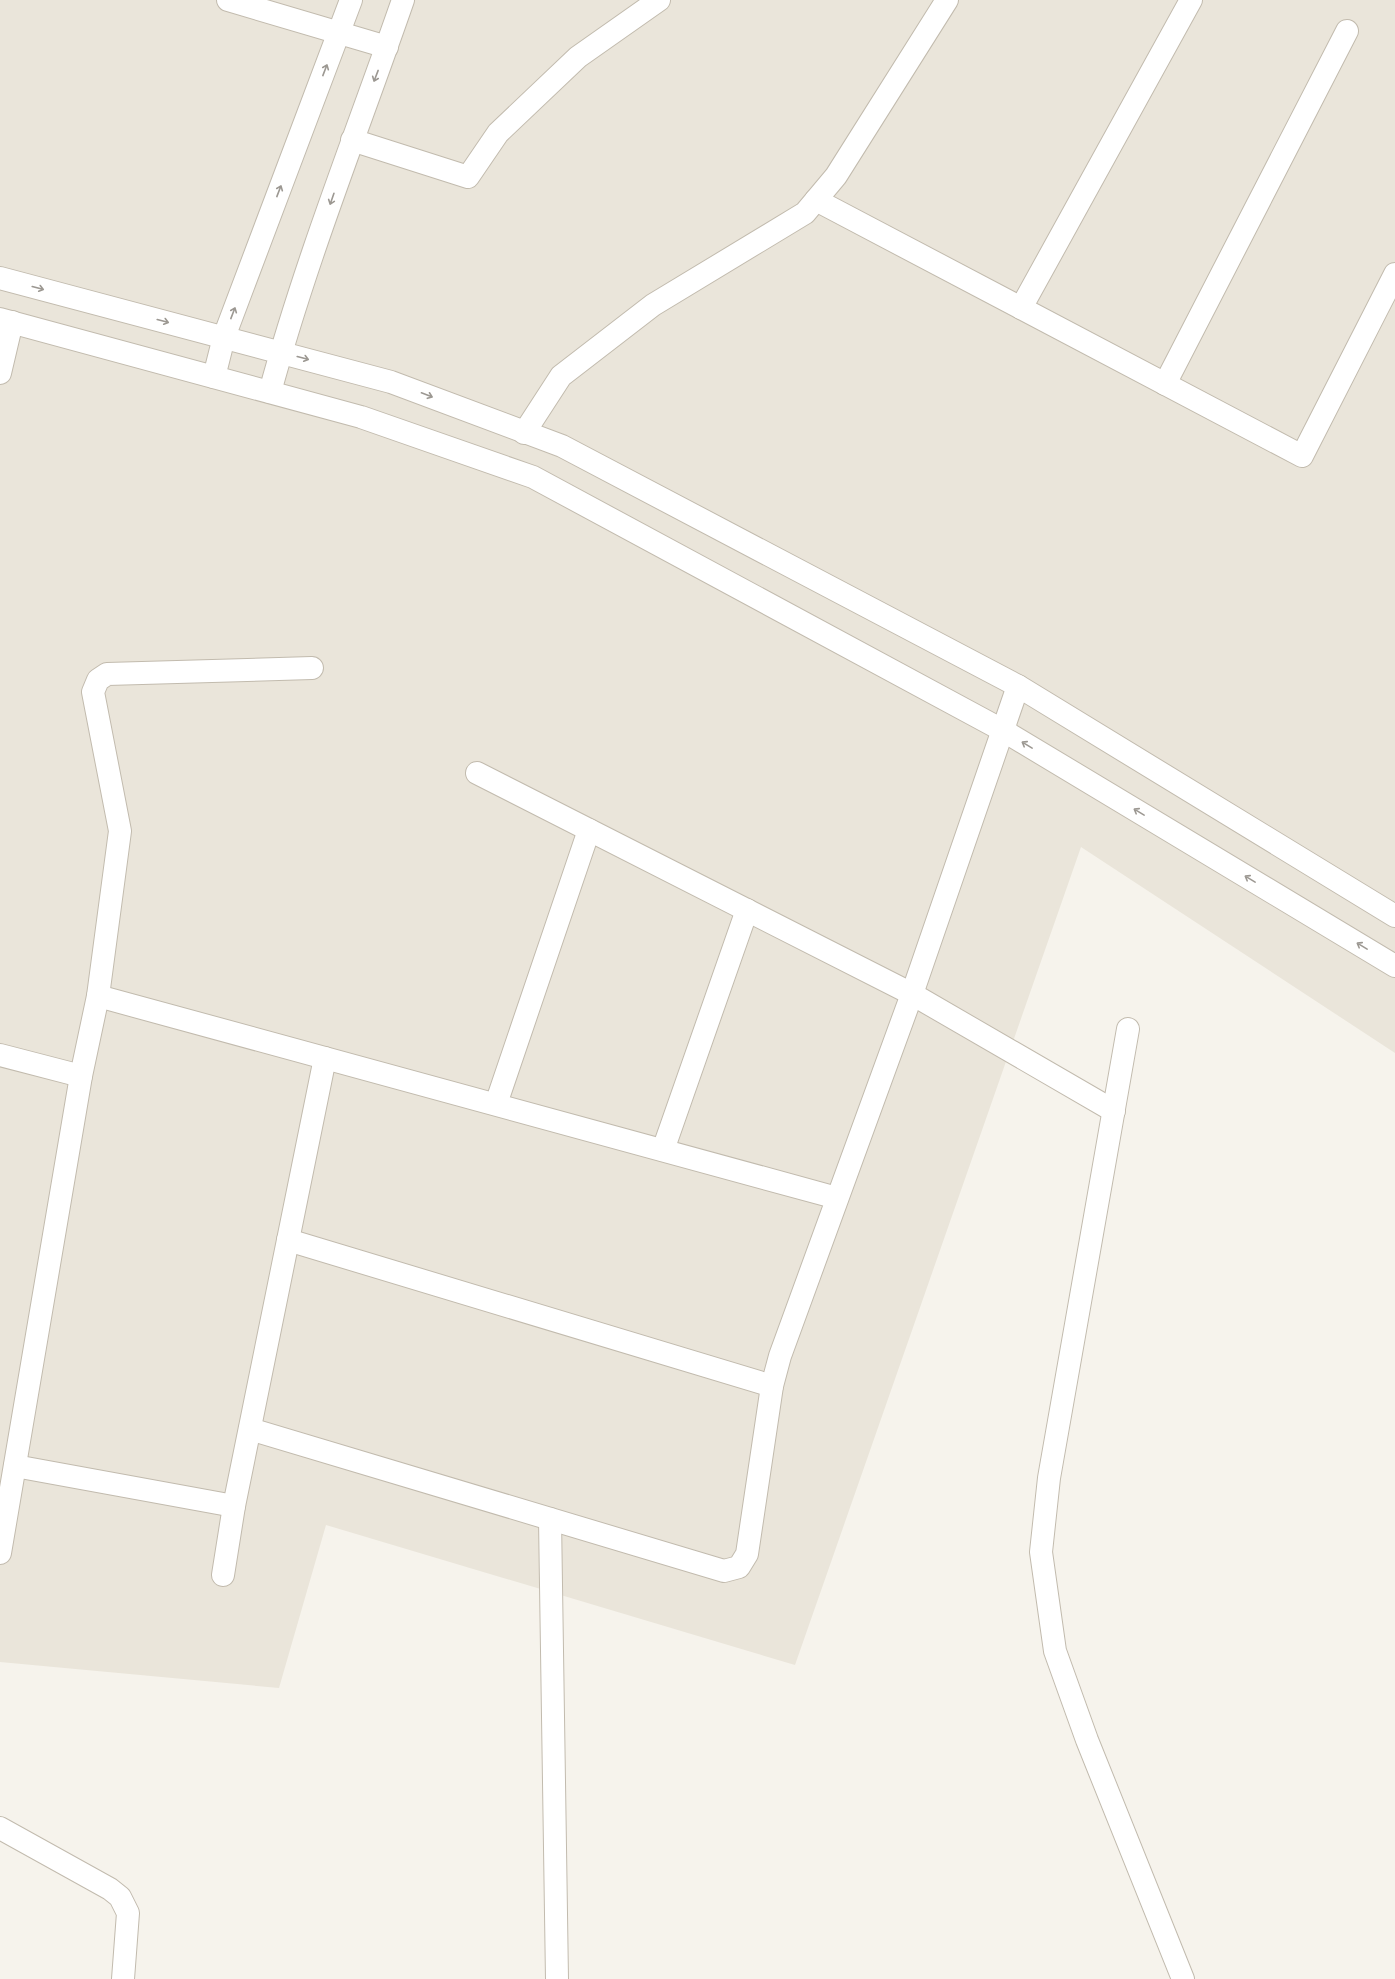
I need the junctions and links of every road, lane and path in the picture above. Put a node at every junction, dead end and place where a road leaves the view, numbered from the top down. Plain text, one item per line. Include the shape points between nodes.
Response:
1 (228, 0) edge
2 (351, 0) edge
3 (403, 0) edge
4 (659, 0) edge
5 (948, 0) edge
6 (1191, 0) edge
7 (1347, 31) dead end
8 (339, 33) junction
9 (387, 47) junction
10 (352, 140) junction
11 (816, 200) junction
12 (1395, 274) edge
13 (0, 278) edge
14 (1021, 308) junction
15 (6, 320) edge
16 (224, 337) junction
17 (281, 352) junction
18 (0, 373) edge
19 (214, 377) junction
20 (1165, 384) junction
21 (270, 392) junction
22 (524, 432) junction
23 (312, 668) dead end
24 (1018, 686) junction
25 (1004, 731) junction
26 (477, 773) dead end
27 (589, 830) junction
28 (747, 910) junction
29 (1395, 916) edge
30 (1395, 966) edge
31 (912, 994) junction
32 (98, 996) junction
33 (1128, 1029) dead end
34 (0, 1055) edge
35 (325, 1058) junction
36 (81, 1076) junction
37 (496, 1104) junction
38 (1114, 1111) junction
39 (663, 1150) junction
40 (837, 1198) junction
41 (288, 1240) junction
42 (772, 1386) junction
43 (250, 1428) junction
44 (15, 1466) junction
45 (234, 1506) junction
46 (550, 1519) junction
47 (0, 1553) edge
48 (223, 1575) dead end
49 (0, 1828) edge
50 (123, 1979) edge
51 (557, 1979) edge
52 (1183, 1979) edge

1 - 8 street
2 - 8 street
3 - 9 street
4 - 10 street via 578,57 498,133 468,177
5 - 11 street via 836,176
6 - 14 street
7 - 20 street
8 - 9 street
16 -> 8 street
9 -> 10 street
10 -> 17 street
11 - 14 street
11 - 22 street via 805,213 653,305 561,376
12 - 20 street via 1302,456
13 -> 16 street
14 - 20 street
15 - 18 street
15 - 19 street
16 - 17 street
16 - 19 street
17 - 21 street
17 -> 22 street via 391,382
19 - 21 street
21 - 25 street via 361,417 533,477
22 - 24 street via 562,446
23 - 32 street via 107,674 98,680 93,692 120,831
24 - 25 street
24 - 29 street
30 -> 25 street
25 - 31 street
26 - 27 street
27 - 28 street
27 - 37 street
28 - 31 street
28 - 39 street
31 - 38 street
31 - 40 street
32 - 35 street
32 - 36 street
33 - 38 street
34 - 36 street
35 - 37 street
35 - 41 street
36 - 44 street
37 - 39 street
38 - 52 street via 1049,1478 1041,1552 1055,1651 1087,1740
39 - 40 street
40 - 42 street via 780,1356
41 - 42 street
41 - 43 street
42 - 46 street via 747,1554 739,1567 724,1572
43 - 45 street
43 - 46 street
44 - 45 street
44 - 47 street
45 - 48 street
46 - 51 street
49 - 50 street via 120,1897 128,1913

